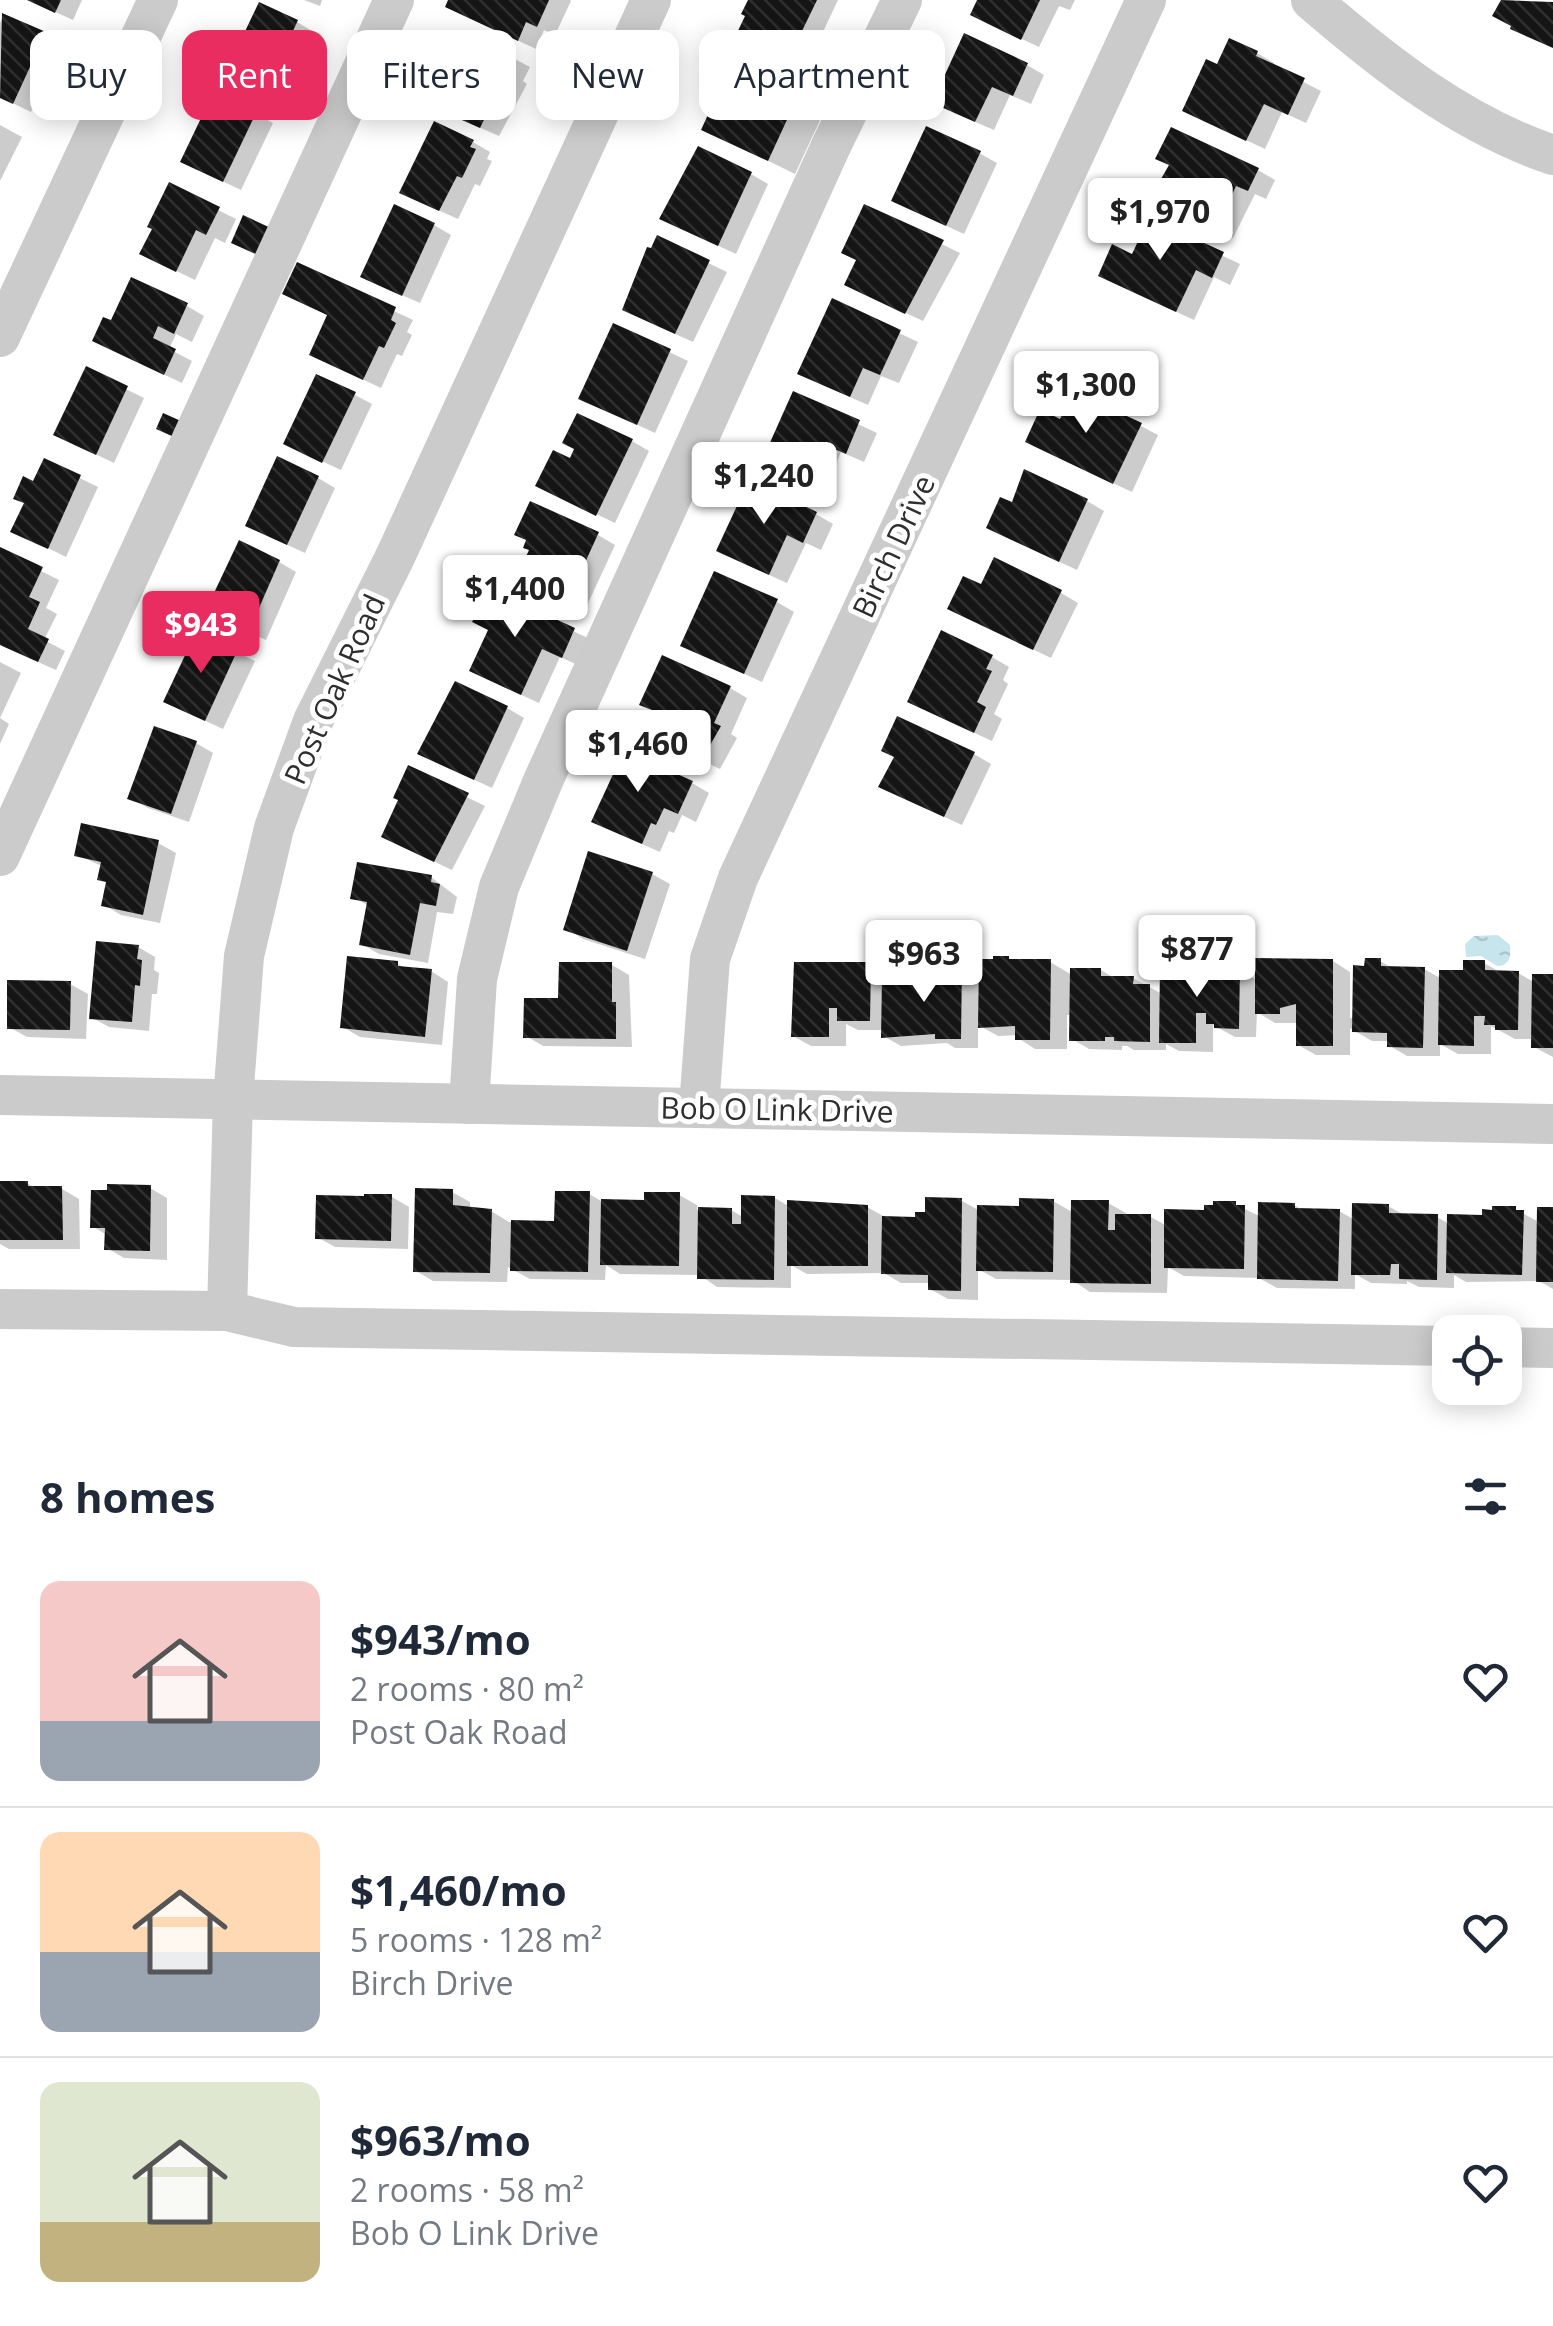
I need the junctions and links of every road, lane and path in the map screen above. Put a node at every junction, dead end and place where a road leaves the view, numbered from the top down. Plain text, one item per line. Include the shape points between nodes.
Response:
1 (158, 0) edge
2 (394, 0) edge
3 (651, 0) edge
4 (902, 0) edge
5 (1146, 0) edge
6 (1312, 0) edge
7 (1553, 156) edge
8 (0, 337) edge
9 (0, 856) edge
10 (0, 1095) edge
11 (233, 1100) junction
12 (470, 1104) junction
13 (698, 1108) junction
14 (1553, 1124) edge
15 (0, 1309) edge
16 (228, 1311) junction
17 (1432, 1346) edge
18 (1522, 1347) edge
19 (1553, 1348) edge

1 - 8 street
2 - 9 street
3 - 11 street, Post Oak Road via 307,739 274,828 244,956
4 - 12 street via 499,888 476,978
5 - 13 street, Birch Drive via 738,878 710,959
6 - 7 street via 1373,54 1449,107
10 - 11 street, Bob O Link Drive
11 - 12 street, Bob O Link Drive
11 - 16 street, Post Oak Road
12 - 13 street, Bob O Link Drive
13 - 14 street, Bob O Link Drive
15 - 16 street
16 - 17 street via 294,1327
18 - 19 street

